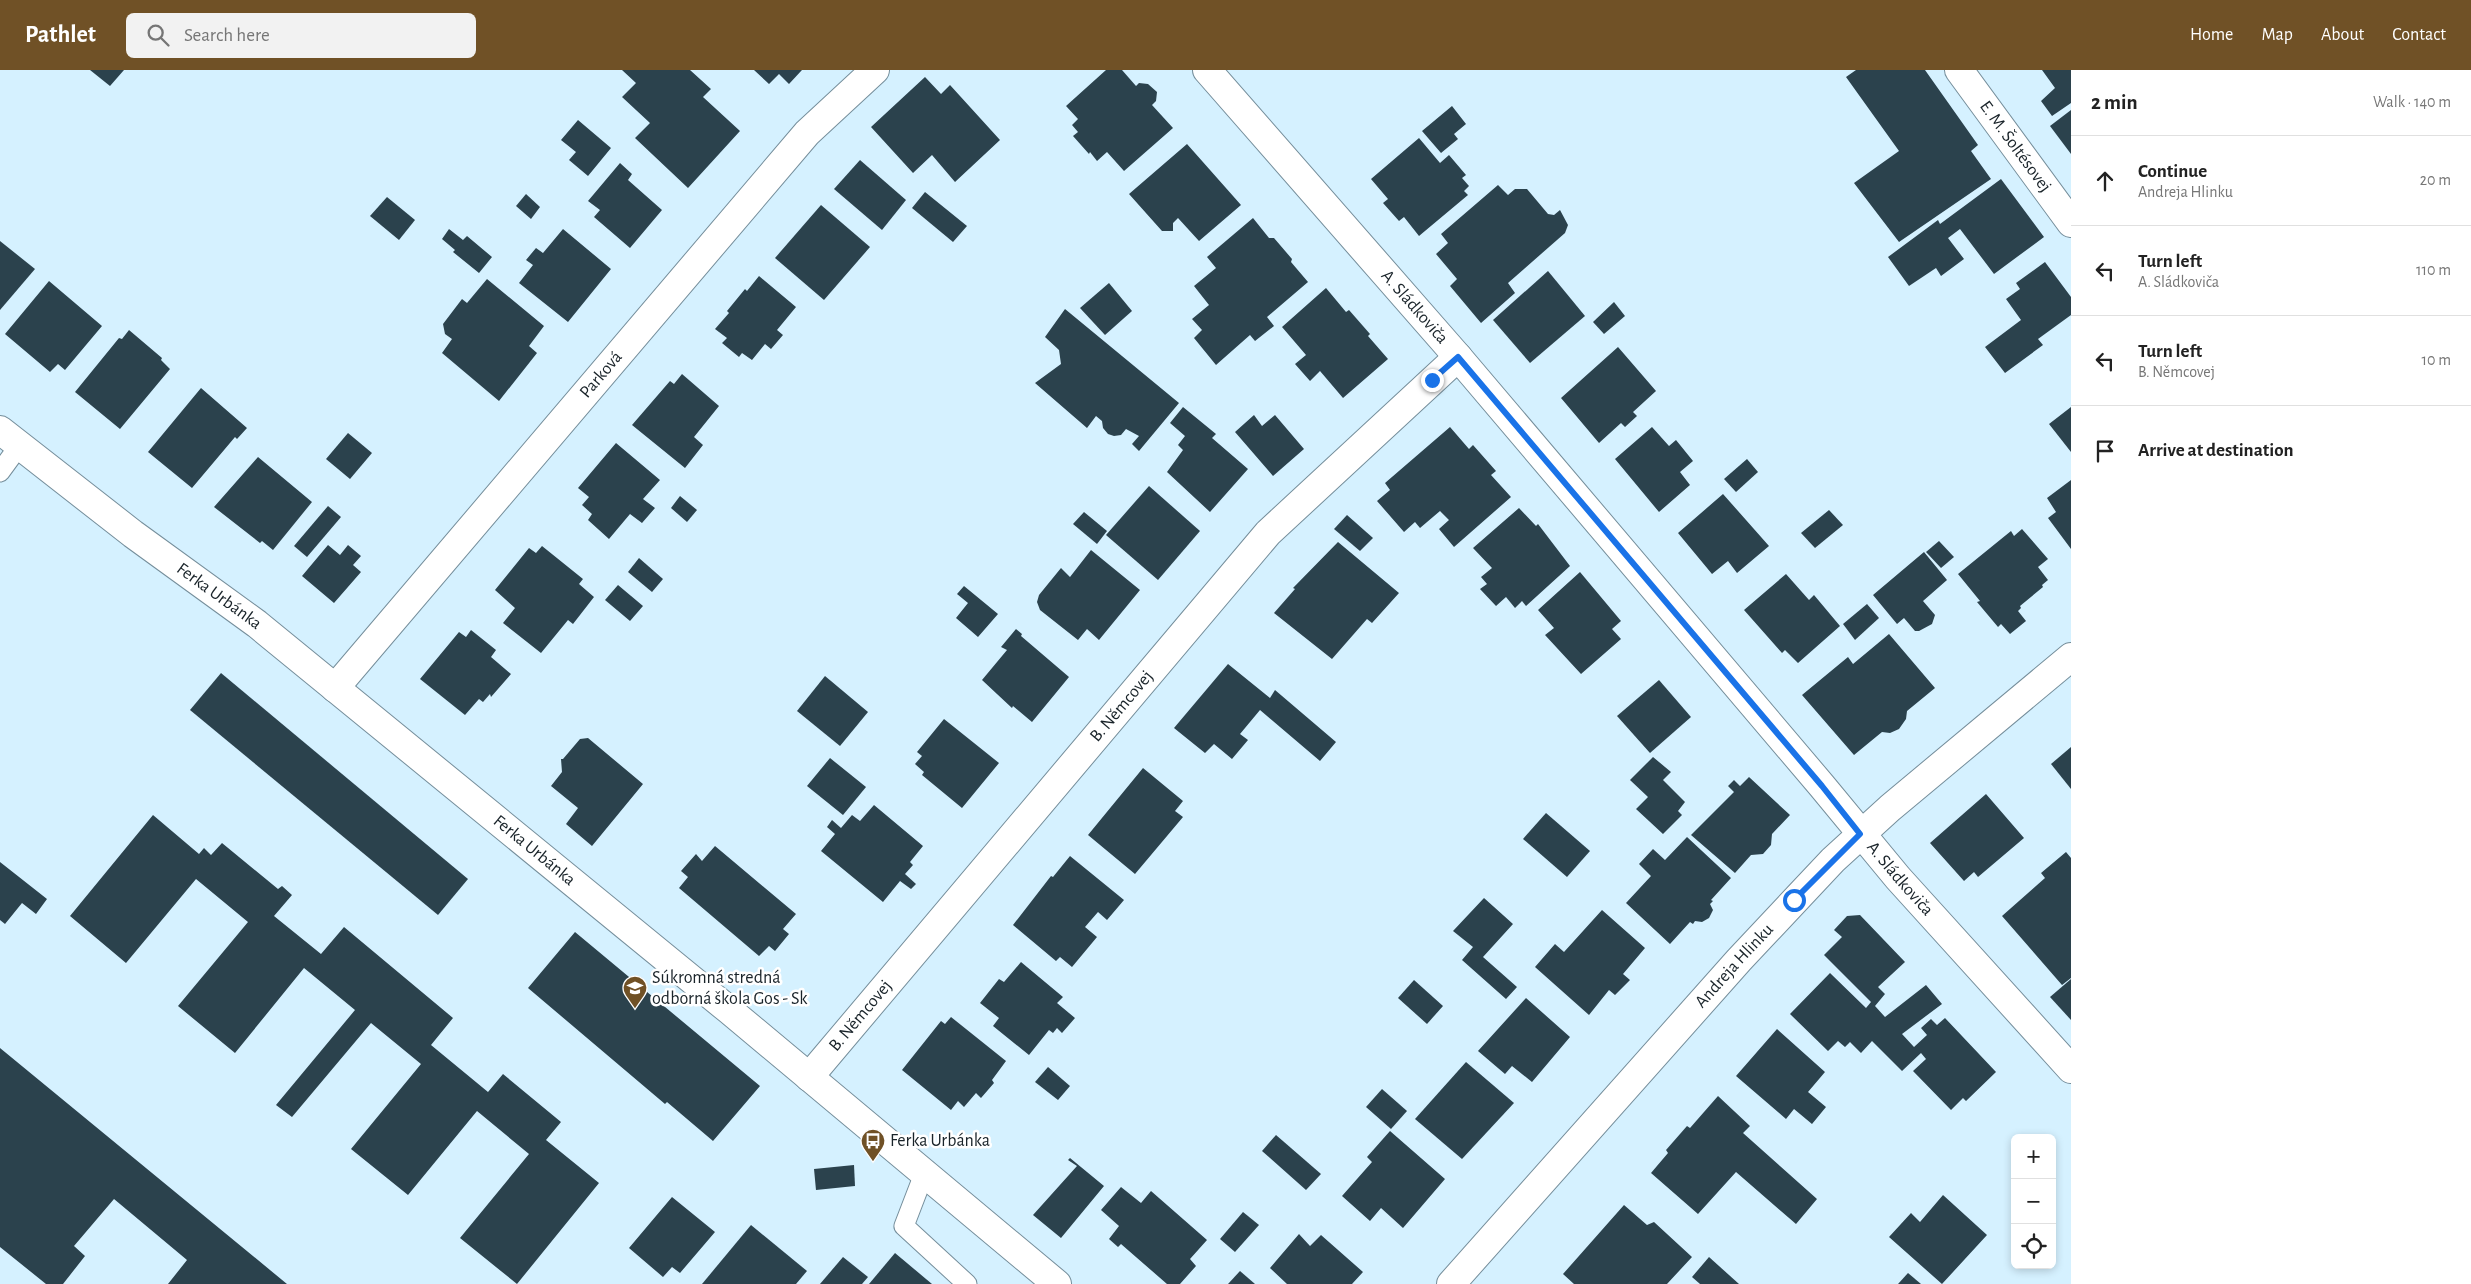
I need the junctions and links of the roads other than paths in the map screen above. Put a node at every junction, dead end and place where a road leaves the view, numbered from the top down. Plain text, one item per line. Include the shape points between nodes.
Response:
1 (875, 70) edge
2 (1207, 70) edge
3 (1959, 70) edge
4 (2071, 223) edge
5 (1458, 357) junction
6 (9, 438) edge
7 (0, 472) edge
8 (2071, 657) edge
9 (335, 688) junction
10 (1860, 834) junction
11 (2071, 1069) edge
12 (808, 1077) junction
13 (924, 1174) junction
14 (967, 1284) edge
15 (1057, 1284) edge
16 (1451, 1284) edge

1 - 9 street, Parková via 806,133
2 - 5 street, A. Sládkoviča
3 - 4 street, E. M. Šoltésovej
5 - 10 street, A. Sládkoviča
5 - 12 street, B. Němcovej via 1268,533
6 - 7 lane
6 - 9 street, Ferka Urbánka via 132,534 257,624
8 - 10 street, Andreja Hlinku
9 - 12 street, Ferka Urbánka
10 - 11 street, A. Sládkoviča
10 - 16 street, Andreja Hlinku via 1739,960
12 - 13 street, Ferka Urbánka
13 - 14 lane via 904,1226
13 - 15 street, Ferka Urbánka

